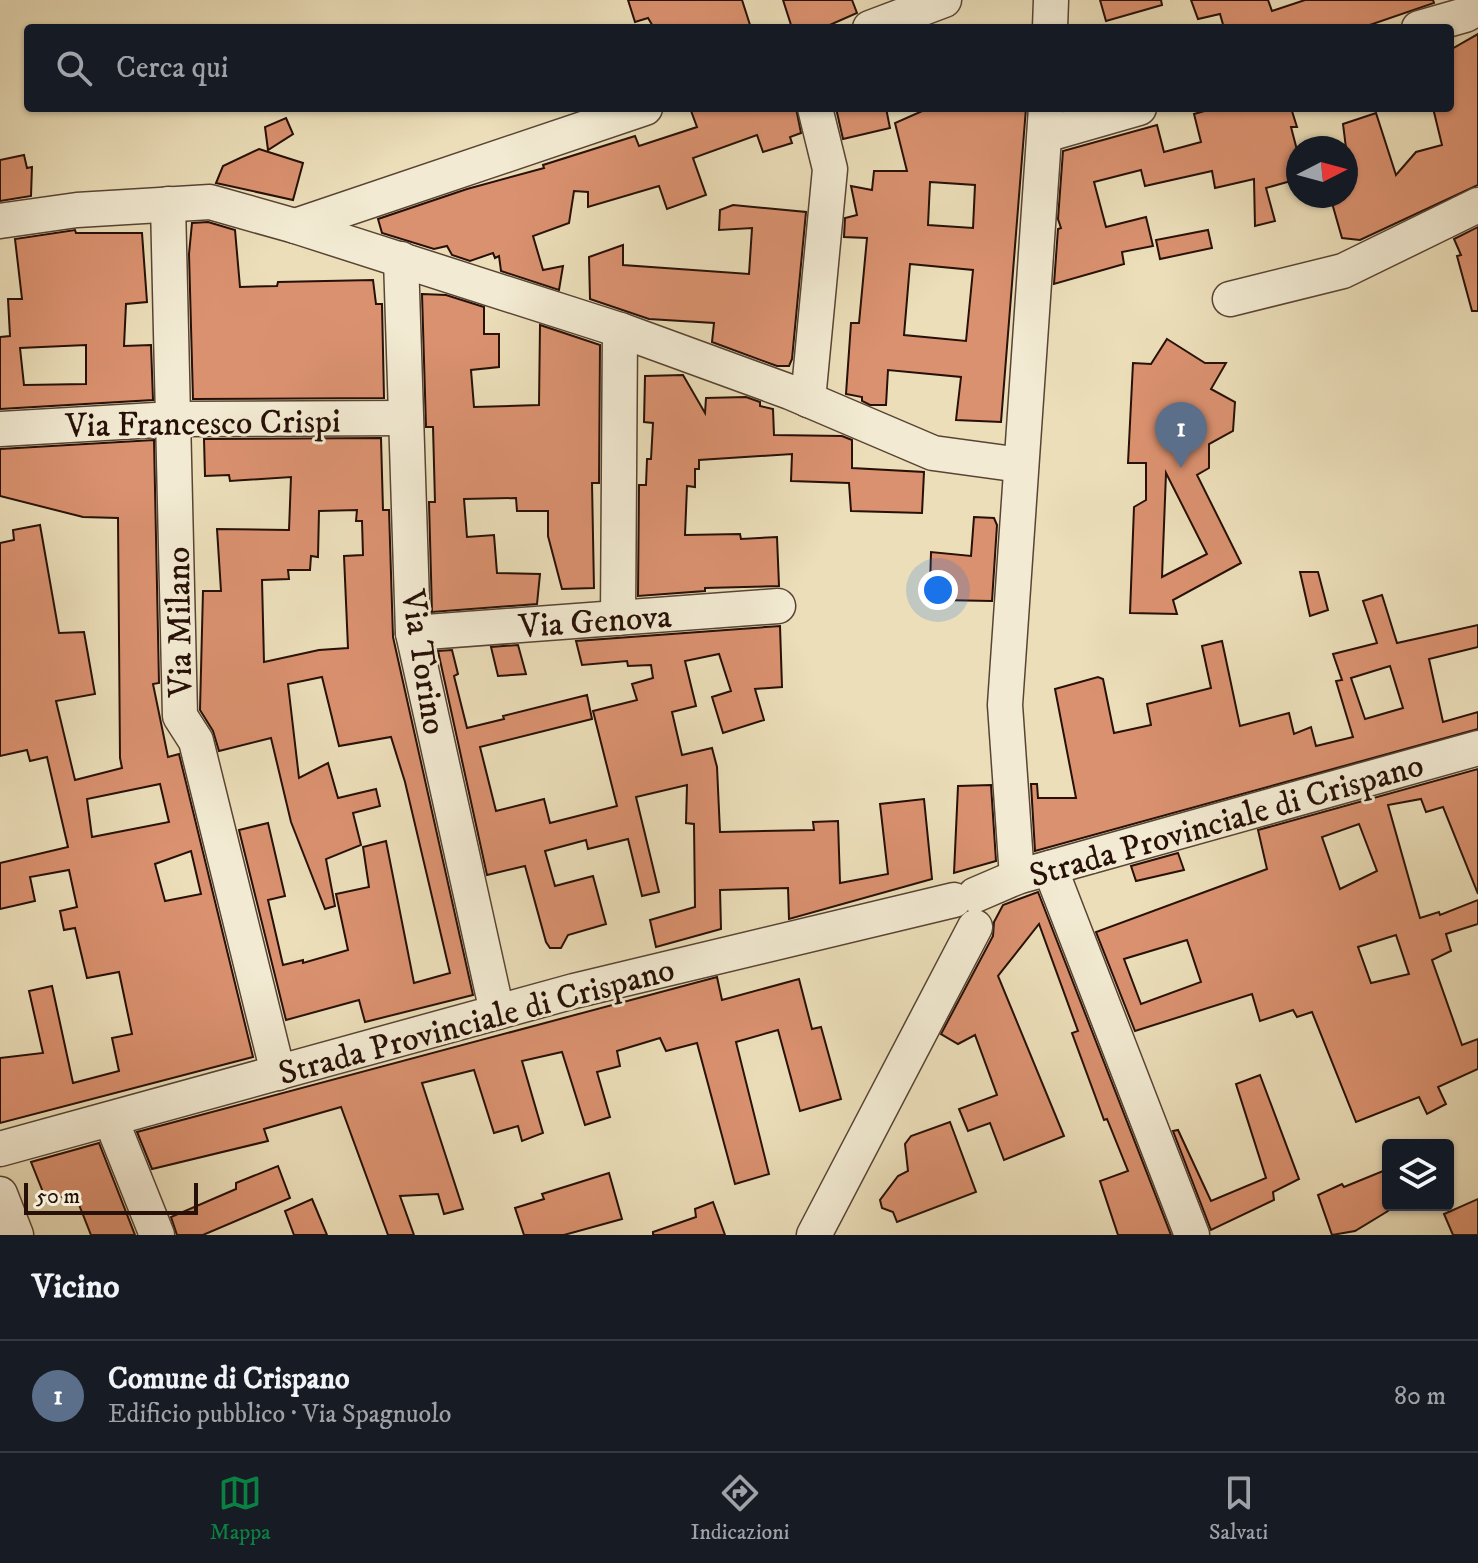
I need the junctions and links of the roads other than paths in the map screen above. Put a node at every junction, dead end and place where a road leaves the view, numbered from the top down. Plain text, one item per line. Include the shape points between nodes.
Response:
1 (944, 0) edge
2 (1051, 0) edge
3 (1478, 8) edge
4 (881, 24) edge
5 (1050, 24) edge
6 (1433, 24) edge
7 (633, 112) edge
8 (816, 112) edge
9 (1110, 112) edge
10 (1045, 121) edge
11 (168, 204) junction
12 (1478, 205) edge
13 (0, 221) edge
14 (295, 226) junction
15 (401, 259) junction
16 (1230, 299) dead end
17 (620, 330) junction
18 (808, 400) junction
19 (406, 418) junction
20 (173, 419) junction
21 (0, 429) edge
22 (1021, 465) junction
23 (778, 606) dead end
24 (618, 618) junction
25 (413, 633) junction
26 (1478, 748) edge
27 (1050, 868) junction
28 (1017, 877) junction
29 (968, 907) junction
30 (497, 1012) junction
31 (278, 1073) junction
32 (111, 1120) junction
33 (0, 1149) edge
34 (0, 1194) edge
35 (16, 1235) edge
36 (157, 1235) edge
37 (814, 1235) edge
38 (1192, 1235) edge

1 - 4 street
2 - 5 street
3 - 6 street
7 - 14 street
8 - 18 street via 830,169
9 - 10 street
10 - 22 street
11 - 13 street
11 - 14 street via 210,202
11 - 20 street, Via Milano
12 - 16 street via 1343,271
14 - 15 street
15 - 17 street
15 - 19 street, Via Torino
17 - 18 street
17 - 24 street
18 - 22 street via 933,453
19 - 20 street, Via Francesco Crispi
19 - 25 street, Via Torino
20 - 21 street, Via Francesco Crispi
20 - 31 street, Via Milano via 180,716 196,741
22 - 28 street via 1005,705
23 - 24 street, Via Genova
24 - 25 street, Via Genova
25 - 30 street, Via Torino
26 - 27 street, Strada Provinciale di Crispano
27 - 28 street, Strada Provinciale di Crispano
27 - 38 street
28 - 29 street, Strada Provinciale di Crispano
29 - 30 street, Strada Provinciale di Crispano via 589,987
29 - 37 street
30 - 31 street, Strada Provinciale di Crispano
31 - 32 street, Strada Provinciale di Crispano
32 - 33 street, Strada Provinciale di Crispano
32 - 36 street
34 - 35 street

